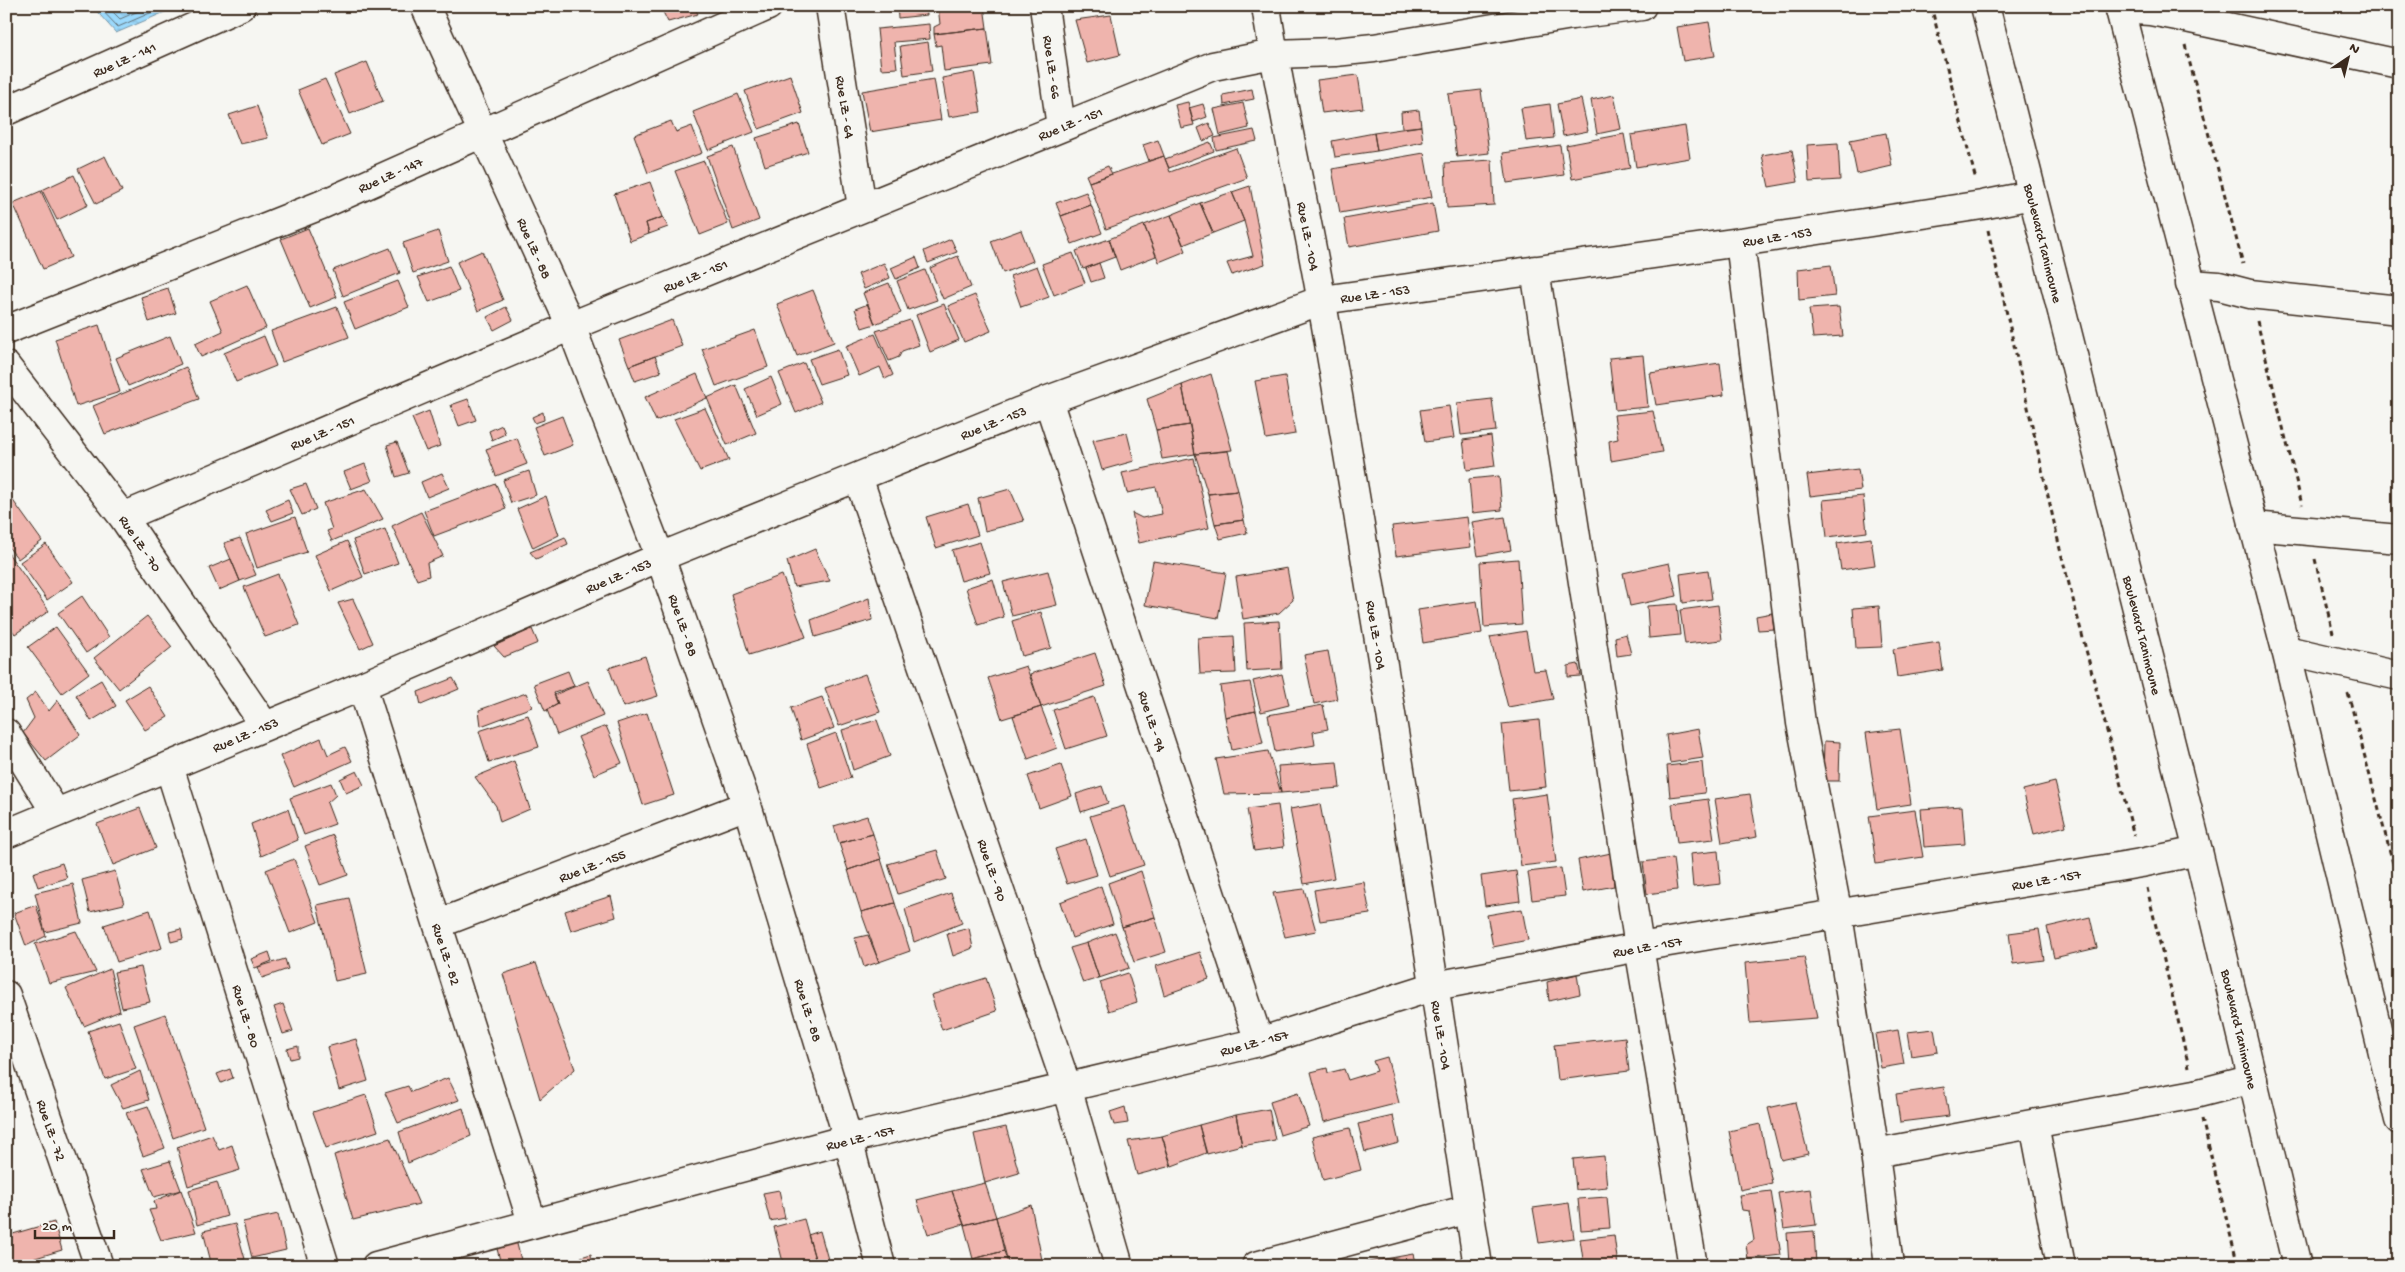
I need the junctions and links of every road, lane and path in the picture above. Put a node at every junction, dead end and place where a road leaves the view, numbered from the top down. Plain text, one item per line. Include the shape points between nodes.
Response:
1 (241, 6) edge
2 (425, 6) edge
3 (768, 6) edge
4 (830, 6) edge
5 (1044, 6) edge
6 (1266, 6) edge
7 (1642, 6) edge
8 (1932, 6) edge
9 (1985, 6) edge
10 (2119, 8) edge
11 (1571, 11) edge
12 (2177, 16) junction
13 (1273, 54) junction
14 (2399, 64) edge
15 (6, 111) edge
16 (1061, 127) junction
17 (483, 133) junction
18 (2032, 195) junction
19 (1982, 205) junction
20 (862, 207) junction
21 (1740, 242) junction
22 (1536, 270) junction
23 (2190, 284) junction
24 (2250, 294) junction
25 (1322, 300) junction
26 (2399, 310) edge
27 (571, 326) junction
28 (6, 330) edge
29 (6, 366) edge
30 (1048, 400) junction
31 (858, 477) junction
32 (123, 517) junction
33 (2253, 526) junction
34 (2308, 530) junction
35 (2399, 539) edge
36 (660, 557) junction
37 (2286, 650) junction
38 (2340, 662) junction
39 (2399, 676) edge
40 (362, 686) junction
41 (265, 726) junction
42 (6, 733) edge
43 (169, 766) junction
44 (747, 805) junction
45 (56, 813) junction
46 (6, 834) edge
47 (2198, 851) junction
48 (2140, 863) junction
49 (2399, 886) edge
50 (1838, 915) junction
51 (438, 924) junction
52 (1639, 947) junction
53 (1435, 986) junction
54 (6, 995) edge
55 (1259, 1042) junction
56 (2253, 1079) junction
57 (1067, 1087) junction
58 (2195, 1094) junction
59 (2399, 1120) edge
60 (2034, 1124) junction
61 (848, 1140) junction
62 (1875, 1153) junction
63 (1469, 1209) junction
64 (532, 1222) junction
65 (99, 1266) edge
66 (325, 1266) edge
67 (376, 1266) edge
68 (881, 1266) edge
69 (1119, 1266) edge
70 (1256, 1266) edge
71 (1478, 1266) edge
72 (1693, 1266) edge
73 (1889, 1266) edge
74 (2061, 1266) edge
75 (2238, 1266) edge
76 (2297, 1266) edge

1 - 15 street, Rue LZ - 141
2 - 17 street, Rue LZ - 88
3 - 17 street, Rue LZ - 147
4 - 20 street, Rue LZ - 64
5 - 16 street, Rue LZ - 66
6 - 13 street, Rue LZ - 104
7 - 11 street, Rue LZ - 151
8 - 19 path
9 - 18 street, Boulevard Tanimoune
10 - 12 street
10 - 23 street
11 - 13 street, Rue LZ - 151 via 1374,48
12 - 14 street
12 - 24 path
13 - 16 street, Rue LZ - 151 via 1213,66
13 - 25 street, Rue LZ - 104
16 - 20 street, Rue LZ - 151
17 - 27 street, Rue LZ - 88
17 - 28 street, Rue LZ - 147 via 322,205
18 - 19 street, Rue LZ - 153
18 - 47 street, Boulevard Tanimoune
19 - 21 street, Rue LZ - 153
19 - 48 path via 2060,549
20 - 27 street, Rue LZ - 151
21 - 22 street, Rue LZ - 153
21 - 50 street via 1801,723
22 - 25 street, Rue LZ - 153
22 - 52 street
23 - 24 street via 2219,286
23 - 33 street
24 - 26 street
24 - 34 path
25 - 30 street, Rue LZ - 153
25 - 53 street, Rue LZ - 104
27 - 32 street, Rue LZ - 151
27 - 36 street, Rue LZ - 88
29 - 32 street, Rue LZ - 70
30 - 31 street, Rue LZ - 153
30 - 55 street, Rue LZ - 94
31 - 36 street, Rue LZ - 153
31 - 57 street, Rue LZ - 90
32 - 41 street, Rue LZ - 70
33 - 34 street
33 - 37 street
34 - 35 street
34 - 38 path
36 - 40 street, Rue LZ - 153
36 - 44 street, Rue LZ - 88
37 - 38 street
37 - 59 street
38 - 39 street
38 - 49 path
40 - 41 street, Rue LZ - 153
40 - 51 street, Rue LZ - 82
41 - 43 street, Rue LZ - 153
42 - 45 street
43 - 45 street, Rue LZ - 153
43 - 66 street, Rue LZ - 80
44 - 51 street, Rue LZ - 155
44 - 61 street, Rue LZ - 88
45 - 46 street, Rue LZ - 153
47 - 48 street, Rue LZ - 157
47 - 56 street, Boulevard Tanimoune
48 - 50 street, Rue LZ - 157
48 - 58 path
50 - 52 street, Rue LZ - 157
50 - 62 street
51 - 64 street, Rue LZ - 82
52 - 53 street, Rue LZ - 157
52 - 72 street
53 - 55 street, Rue LZ - 157
53 - 63 street, Rue LZ - 104
54 - 65 street, Rue LZ - 72
55 - 57 street, Rue LZ - 157
56 - 58 street
56 - 76 street, Boulevard Tanimoune
57 - 61 street, Rue LZ - 157
57 - 69 street, Rue LZ - 90
58 - 60 street
58 - 75 path
60 - 62 street
60 - 74 street
61 - 64 street, Rue LZ - 157
61 - 68 street, Rue LZ - 88
62 - 73 street
63 - 70 street
63 - 71 street, Rue LZ - 104
64 - 67 street, Rue LZ - 157

